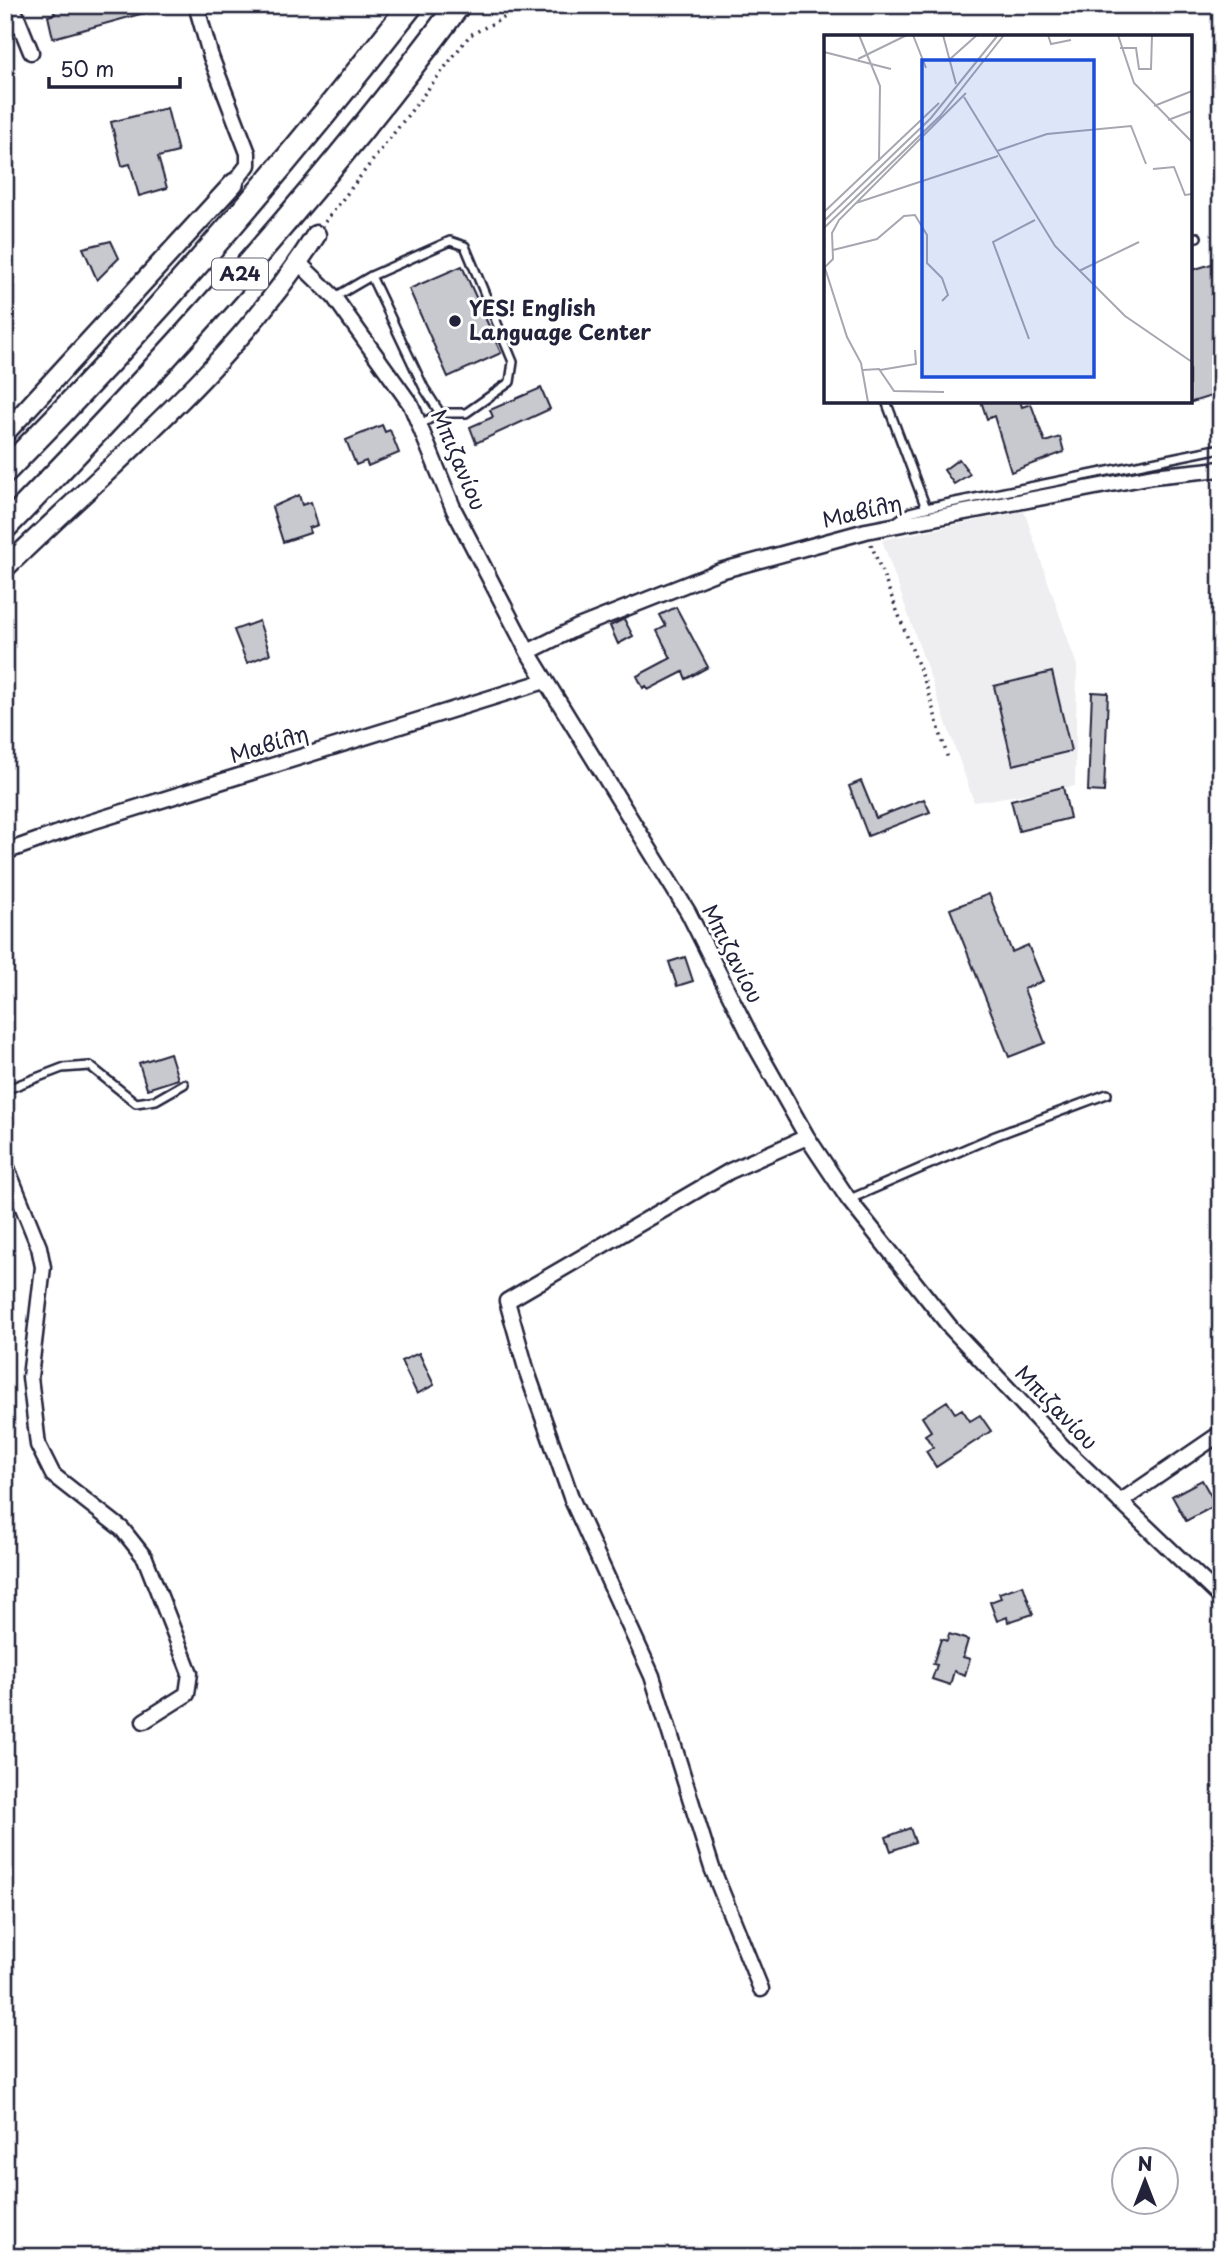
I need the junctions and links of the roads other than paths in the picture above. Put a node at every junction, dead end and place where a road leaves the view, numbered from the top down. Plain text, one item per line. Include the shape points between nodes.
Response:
1 (12, 5) edge
2 (196, 5) edge
3 (411, 5) edge
4 (458, 5) edge
5 (32, 52) dead end
6 (234, 183) joint
7 (316, 235) road end
8 (299, 263) junction
9 (371, 276) junction
10 (334, 297) junction
11 (886, 402) edge
12 (440, 413) junction
13 (421, 424) junction
14 (5, 433) edge
15 (1221, 448) edge
16 (1221, 469) edge
17 (5, 471) edge
18 (926, 508) junction
19 (891, 525) junction
20 (5, 527) edge
21 (5, 568) edge
22 (528, 652) junction
23 (545, 681) junction
24 (5, 852) edge
25 (184, 1084) dead end
26 (5, 1090) edge
27 (1107, 1094) dead end
28 (807, 1137) junction
29 (5, 1163) edge
30 (849, 1200) junction
31 (1221, 1433) edge
32 (1120, 1502) junction
33 (1221, 1598) edge
34 (144, 1721) dead end
35 (761, 1989) dead end

1 - 5 street
2 - 6 street via 248,156 246,169
3 - 17 highway, Α24 via 254,201
4 - 20 highway, Α24 via 319,183 129,399
6 - 14 street
7 - 8 street
8 - 10 street, Μπιζανίου
8 - 21 street via 232,344
9 - 10 lane
9 - 12 lane
9 - 12 lane via 450,241 465,246 514,372 510,382 466,413
10 - 13 street, Μπιζανίου via 397,382
11 - 18 lane
12 - 13 lane
13 - 22 street, Μπιζανίου via 454,510
15 - 18 lane
16 - 19 street, Μαβίλη via 1153,476
18 - 19 lane
19 - 22 street, Μαβίλη via 720,571 589,622
22 - 23 street, Μπιζανίου
23 - 24 street, Μαβίλη
23 - 28 street, Μπιζανίου via 688,912
25 - 26 lane via 156,1100 136,1103 90,1066 62,1068
27 - 30 lane via 995,1136
28 - 30 street, Μπιζανίου
28 - 35 street via 730,1171 507,1301 572,1500 652,1676 712,1868
29 - 34 street via 43,1267 30,1377 38,1445 53,1475 122,1529 145,1558 190,1673 187,1694
30 - 32 street, Μπιζανίου via 951,1328
31 - 32 street
32 - 33 street, Μπιζανίου

